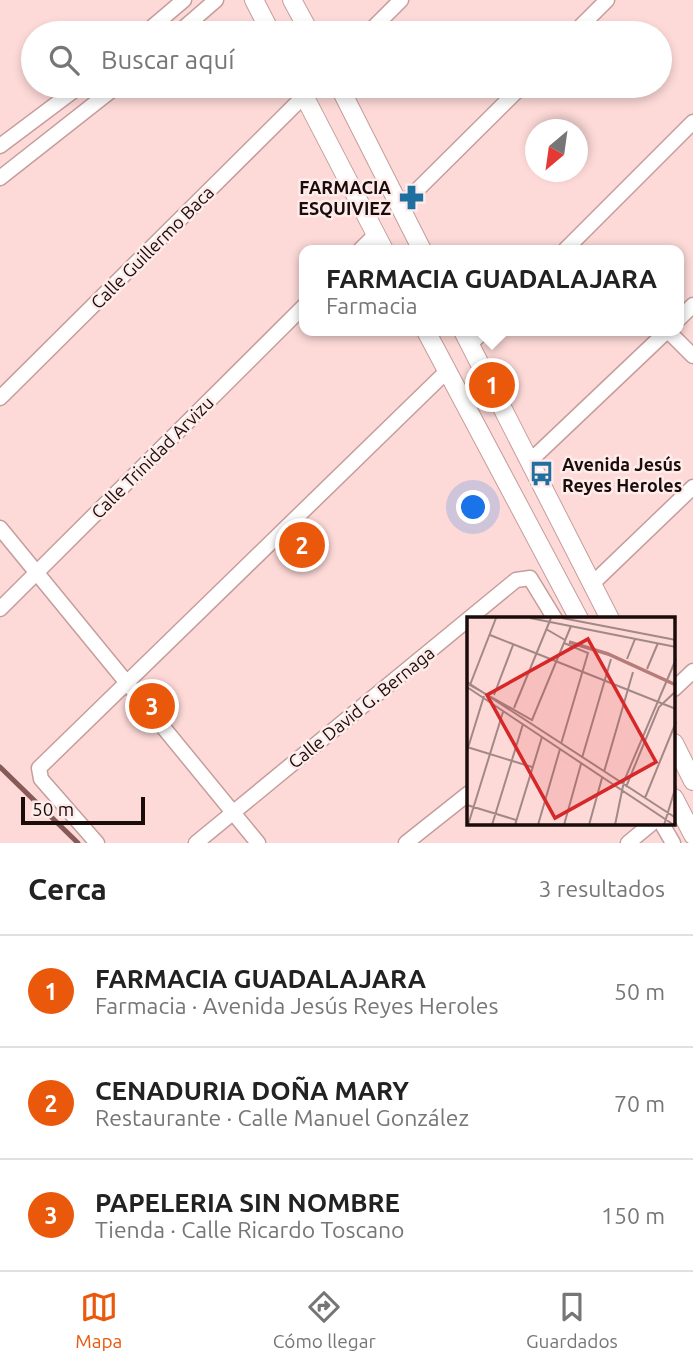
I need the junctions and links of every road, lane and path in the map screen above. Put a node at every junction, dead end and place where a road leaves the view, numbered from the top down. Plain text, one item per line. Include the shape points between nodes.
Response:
1 (184, 0) edge
2 (216, 0) edge
3 (254, 0) edge
4 (292, 0) edge
5 (401, 0) edge
6 (607, 0) edge
7 (159, 21) edge
8 (192, 21) edge
9 (265, 21) edge
10 (303, 21) edge
11 (380, 21) edge
12 (586, 21) edge
13 (64, 98) edge
14 (102, 98) edge
15 (294, 98) edge
16 (305, 98) edge
17 (344, 98) edge
18 (510, 98) edge
19 (693, 122) edge
20 (0, 146) edge
21 (0, 178) edge
22 (400, 207) junction
23 (380, 243) edge
24 (419, 245) edge
25 (570, 245) edge
26 (299, 311) edge
27 (429, 336) edge
28 (662, 336) edge
29 (672, 336) edge
30 (467, 338) edge
31 (693, 356) edge
32 (447, 371) junction
33 (0, 398) edge
34 (530, 461) junction
35 (693, 487) edge
36 (0, 528) edge
37 (37, 572) junction
38 (593, 584) junction
39 (0, 609) edge
40 (471, 617) edge
41 (554, 617) edge
42 (578, 617) edge
43 (609, 617) edge
44 (467, 620) edge
45 (693, 670) edge
46 (127, 682) junction
47 (676, 687) edge
48 (676, 747) edge
49 (693, 781) edge
50 (467, 795) edge
51 (676, 802) edge
52 (232, 813) junction
53 (650, 825) edge
54 (663, 825) edge
55 (693, 835) edge
56 (97, 843) edge
57 (196, 843) edge
58 (258, 843) edge
59 (406, 843) edge
60 (628, 843) edge
61 (673, 843) edge

1 - 7 street
2 - 8 street
3 - 9 street
4 - 10 street
5 - 11 street
6 - 12 street
13 - 20 street
14 - 21 street
15 - 33 street, Calle Guillermo Baca
16 - 23 street
17 - 22 street
18 - 22 street
19 - 25 street
22 - 24 street
26 - 37 street, Calle Trinidad Arvizu
27 - 32 street
28 - 34 street
29 - 31 street
30 - 34 street
32 - 42 street
32 - 46 street
34 - 38 street
35 - 38 street
36 - 37 street
37 - 39 street, Calle Trinidad Arvizu
37 - 46 street
38 - 43 street
40 - 41 street, Calle David G. Bernaga via 516,580 530,578
44 - 52 street, Calle David G. Bernaga
45 - 47 street
46 - 52 street
46 - 56 street via 39,768 41,779
48 - 49 street
50 - 59 street
51 - 55 street
52 - 57 street, Calle David G. Bernaga
52 - 58 street
53 - 60 street
54 - 61 street

